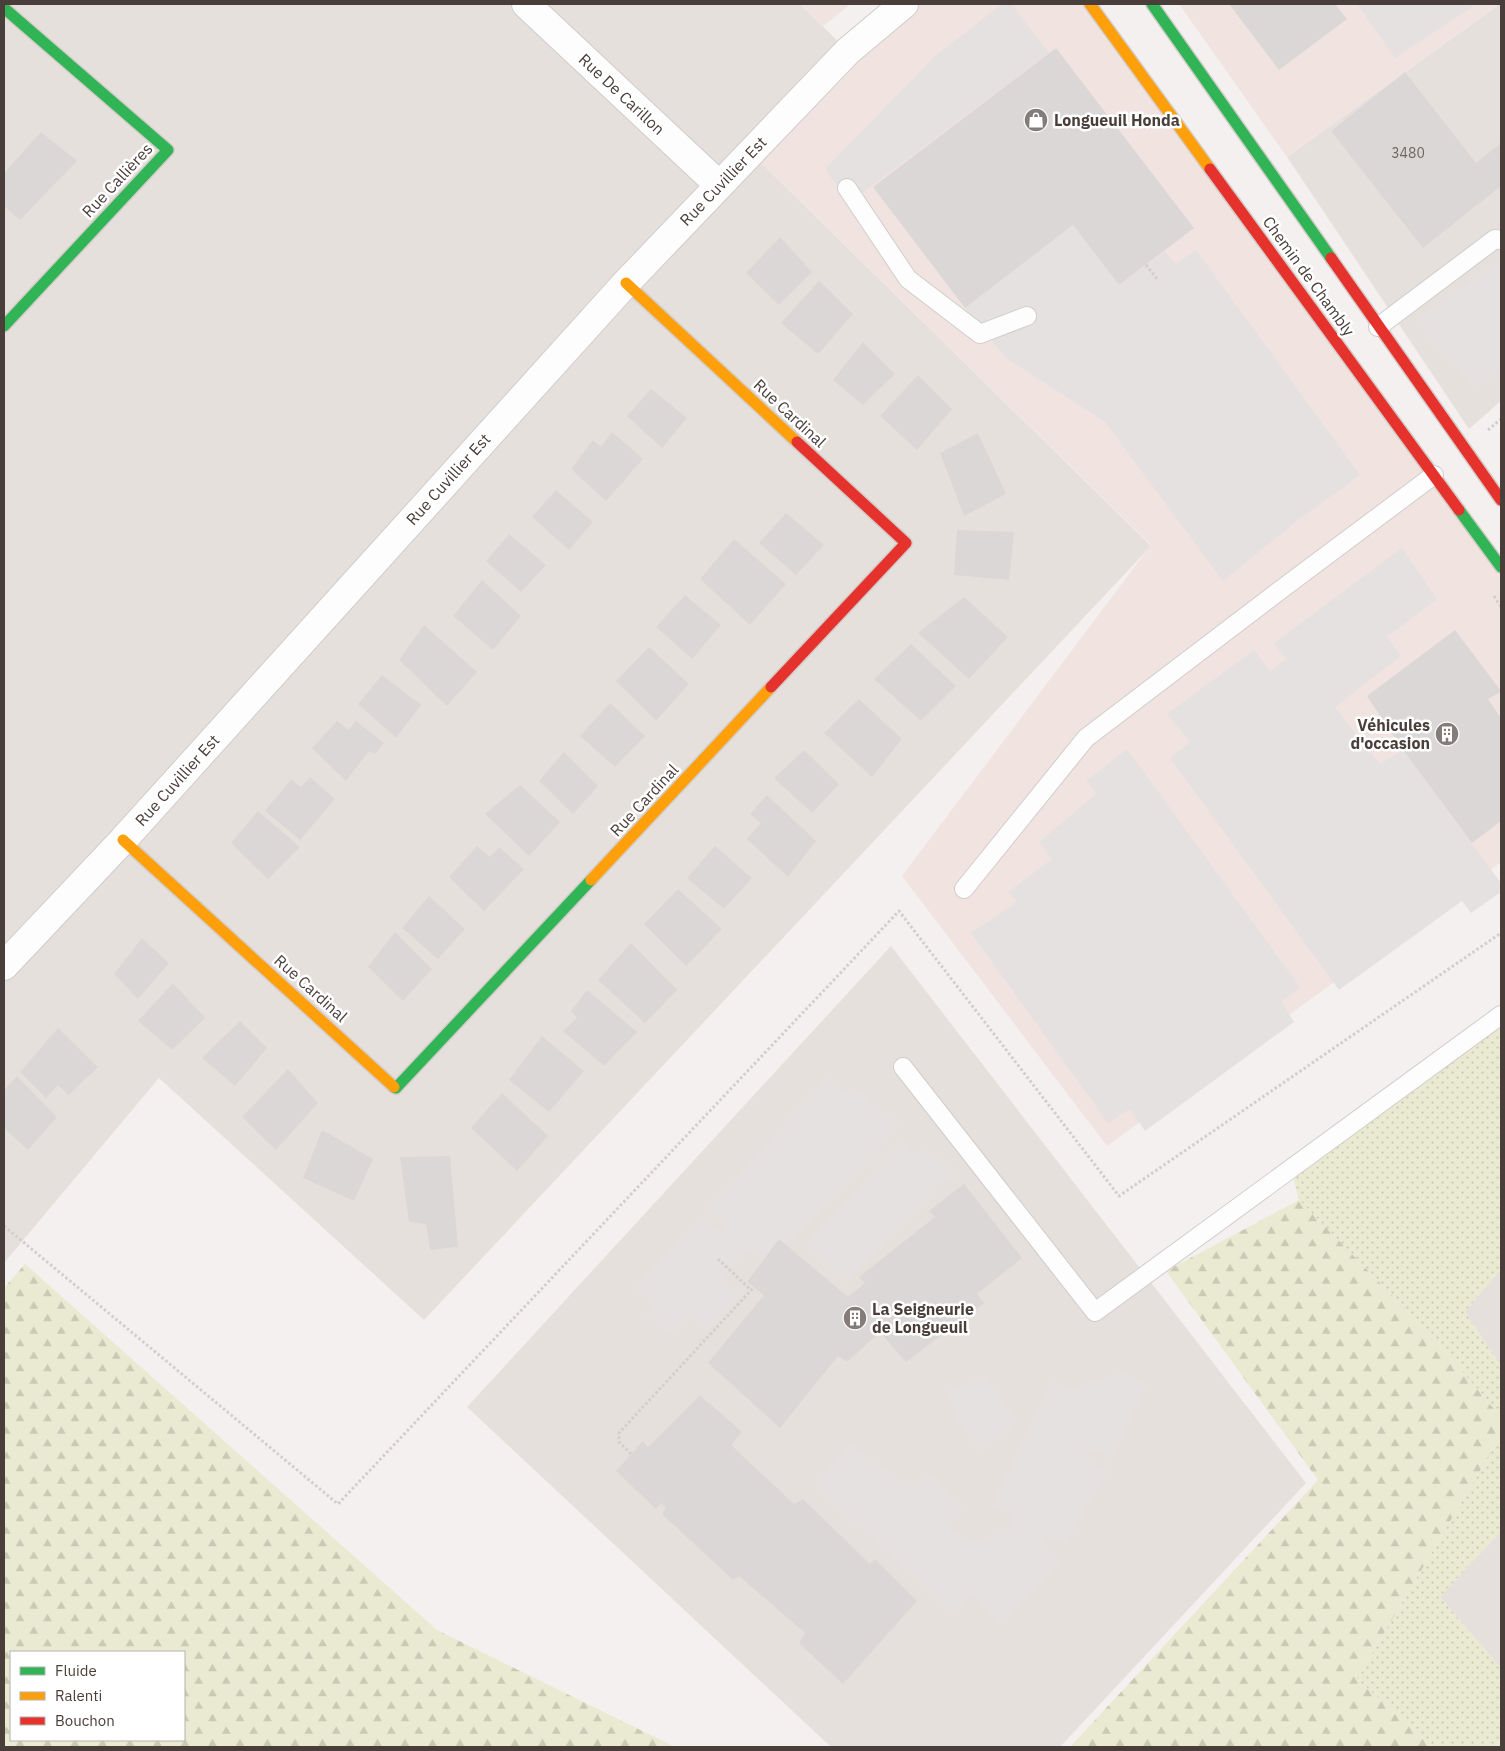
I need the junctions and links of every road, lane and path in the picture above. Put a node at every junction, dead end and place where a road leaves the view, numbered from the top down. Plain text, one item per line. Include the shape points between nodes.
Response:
1 (526, 4) edge
2 (904, 4) edge
3 (1090, 4) edge
4 (1152, 4) edge
5 (4, 8) edge
6 (719, 185) junction
7 (847, 188) dead end
8 (1501, 240) edge
9 (1146, 266) dead end
10 (1158, 280) dead end
11 (626, 283) junction
12 (1026, 316) dead end
13 (4, 326) edge
14 (1378, 327) junction
15 (1434, 475) junction
16 (1501, 500) edge
17 (1501, 567) edge
18 (123, 840) junction
19 (964, 890) dead end
20 (1501, 933) edge
21 (4, 966) edge
22 (1501, 1015) edge
23 (903, 1067) dead end
24 (4, 1226) edge
25 (718, 1259) dead end
26 (631, 1454) dead end

1 - 6 street, Rue De Carillon
2 - 6 street, Rue Cuvillier Est via 848,51
3 - 15 street, Chemin de Chambly
4 - 14 street, Chemin de Chambly
5 - 13 street, Rue Callières via 168,150
6 - 11 street, Rue Cuvillier Est
7 - 12 lane via 908,279 980,334
8 - 14 lane via 1495,239
9 - 10 path
11 - 18 street, Rue Cuvillier Est
11 - 18 street, Rue Cardinal via 906,543 396,1088
14 - 16 street, Chemin de Chambly
15 - 17 street, Chemin de Chambly
15 - 19 lane via 1086,738
18 - 21 street, Rue Cuvillier Est
20 - 24 path via 1119,1196 899,911 338,1504
22 - 23 lane via 1095,1312
25 - 26 path via 752,1288 619,1433 619,1442

